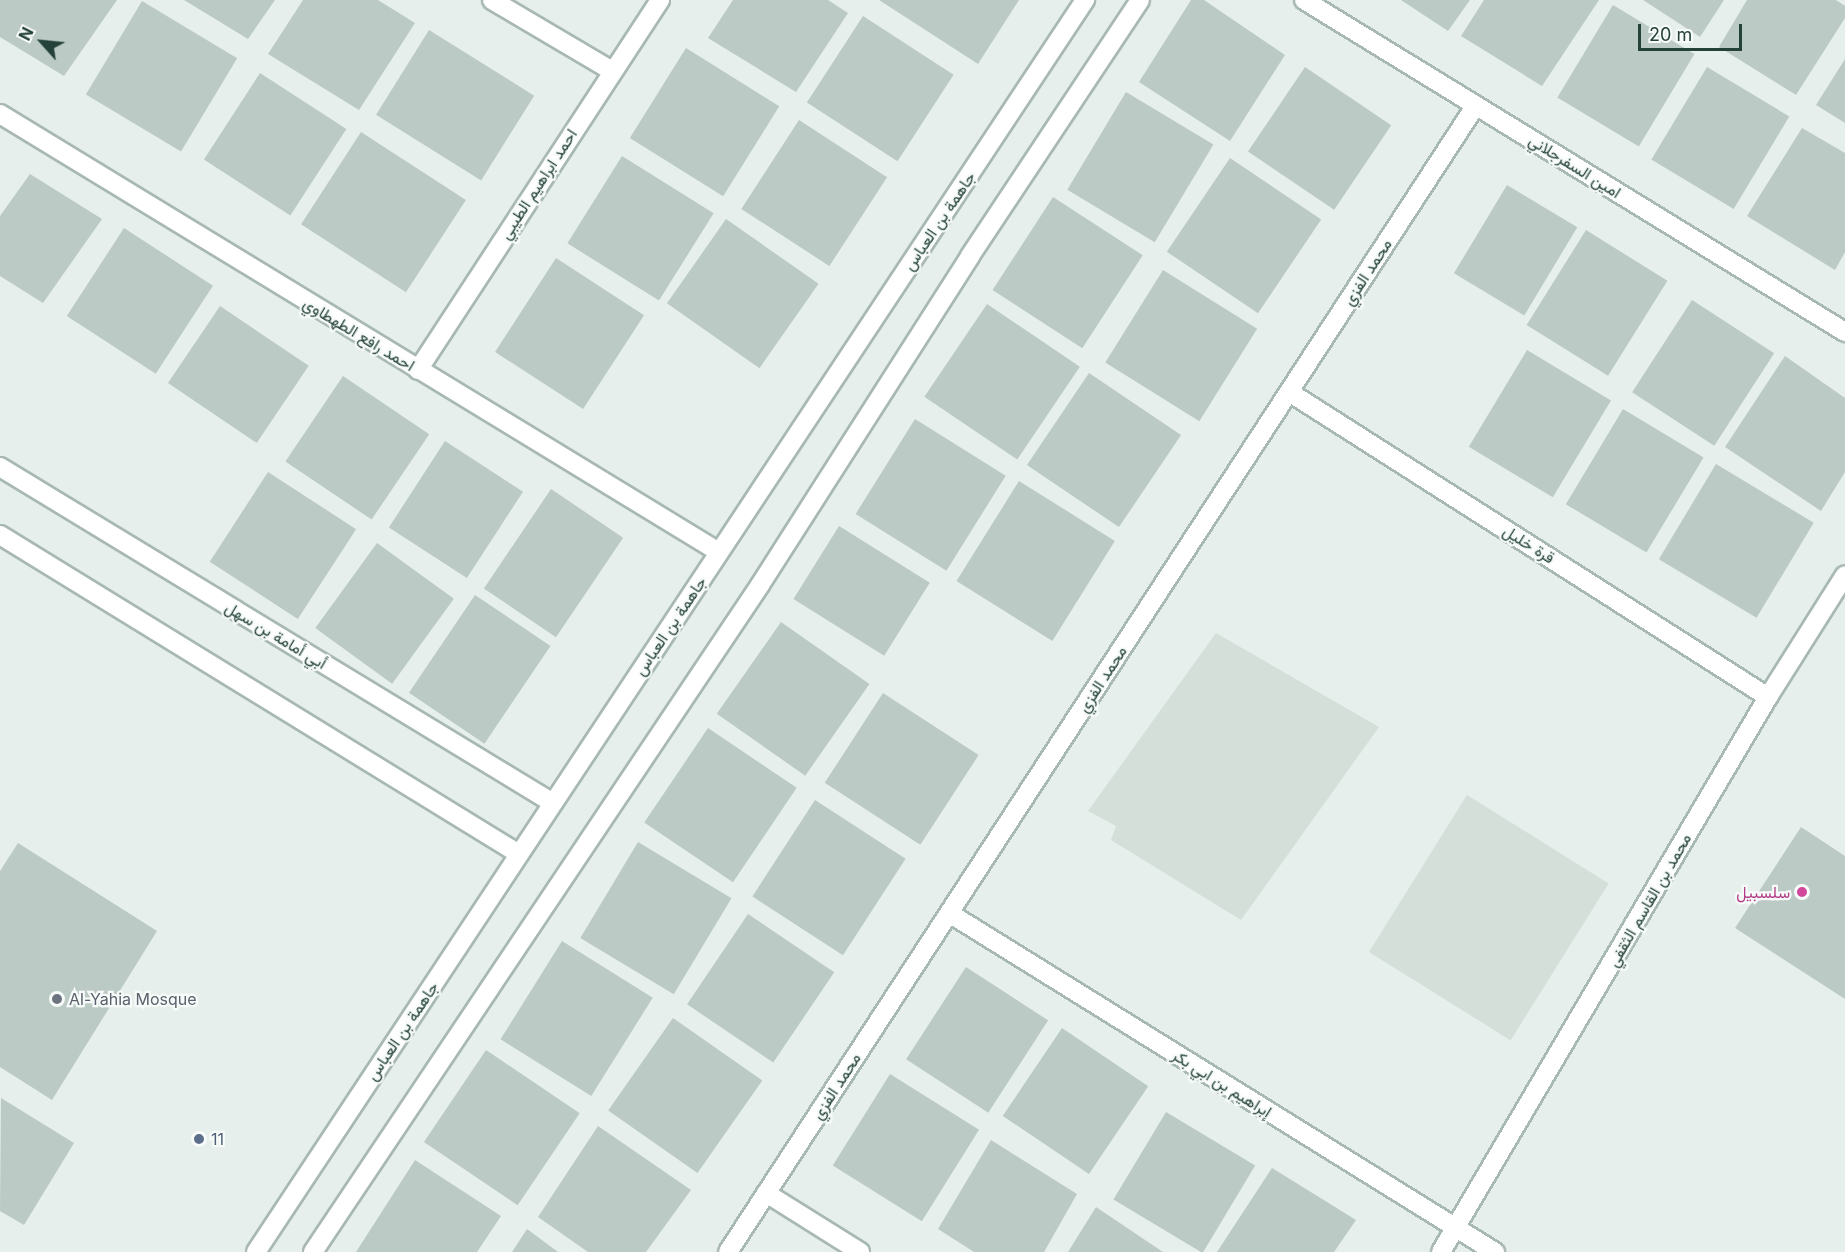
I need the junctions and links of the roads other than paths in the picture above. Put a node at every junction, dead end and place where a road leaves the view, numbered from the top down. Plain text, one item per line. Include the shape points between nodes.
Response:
1 (492, 0) edge
2 (660, 0) edge
3 (1085, 0) edge
4 (1140, 0) edge
5 (1304, 0) edge
6 (612, 71) junction
7 (1476, 105) junction
8 (0, 114) edge
9 (1845, 332) edge
10 (418, 370) junction
11 (1289, 392) junction
12 (0, 467) edge
13 (0, 535) edge
14 (719, 552) junction
15 (1845, 575) edge
16 (1768, 697) junction
17 (553, 803) junction
18 (519, 854) junction
19 (949, 913) junction
20 (766, 1193) junction
21 (1456, 1228) junction
22 (256, 1252) edge
23 (313, 1252) edge
24 (728, 1252) edge
25 (860, 1252) edge
26 (1440, 1252) edge
27 (1495, 1252) edge

1 - 6 street
2 - 6 street, احمد ابراهيم الطيبي
3 - 14 street, جاهمة بن العباس
4 - 23 street via 970,256 760,585
5 - 7 street, امين السفرجلاني
6 - 10 street, احمد ابراهيم الطيبي
7 - 9 street, امين السفرجلاني
7 - 11 street, محمد الفزي
8 - 10 street, احمد رافع الطهطاوي
10 - 14 street, احمد رافع الطهطاوي
11 - 16 street, قرة خليل
11 - 19 street, محمد الفزي
12 - 17 street, أبي أمامة بن سهل
13 - 18 street
14 - 17 street, جاهمة بن العباس
15 - 16 street, محمد بن القاسم الثقفي
16 - 21 street, محمد بن القاسم الثقفي
17 - 18 street, جاهمة بن العباس
18 - 22 street, جاهمة بن العباس
19 - 20 street, محمد الفزي
19 - 21 street, إبراهيم بن ابي بكر
20 - 24 street, محمد الفزي
20 - 25 street
21 - 26 street, محمد بن القاسم الثقفي
21 - 27 street, إبراهيم بن ابي بكر

